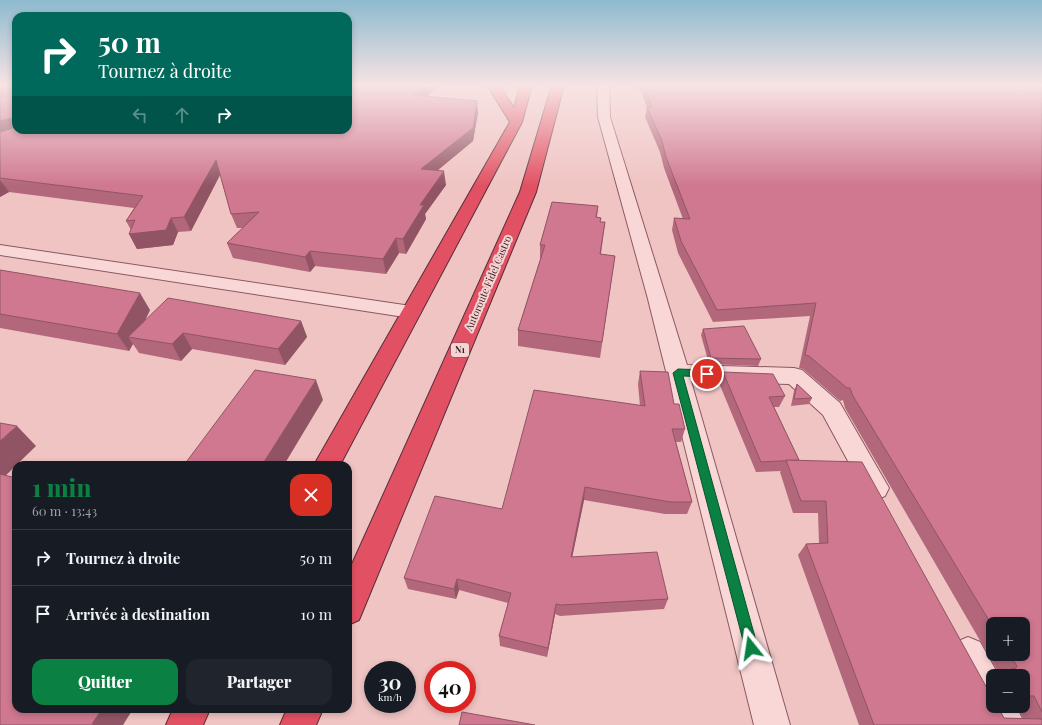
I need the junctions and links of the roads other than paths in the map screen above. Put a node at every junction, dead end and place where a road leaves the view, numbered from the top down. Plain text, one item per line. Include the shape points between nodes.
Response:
1 (514, 119) edge
2 (517, 119) edge
3 (549, 119) edge
4 (605, 119) edge
5 (516, 122) junction
6 (0, 250) edge
7 (412, 312) junction
8 (678, 373) junction
9 (329, 461) edge
10 (889, 512) edge
11 (352, 600) edge
12 (955, 630) edge
13 (986, 686) edge
14 (190, 713) edge
15 (303, 713) edge
16 (1001, 713) edge
17 (184, 725) edge
18 (298, 725) edge
19 (772, 725) edge
20 (1008, 725) edge

1 - 5 highway
2 - 5 highway
3 - 11 highway, Autoroute Fidel Castro / N1 via 528,192
4 - 8 street
5 - 7 highway
6 - 7 street
7 - 9 highway
8 - 10 street via 794,376 832,409
8 - 19 street
12 - 13 street
14 - 17 highway
15 - 18 highway
16 - 20 street

